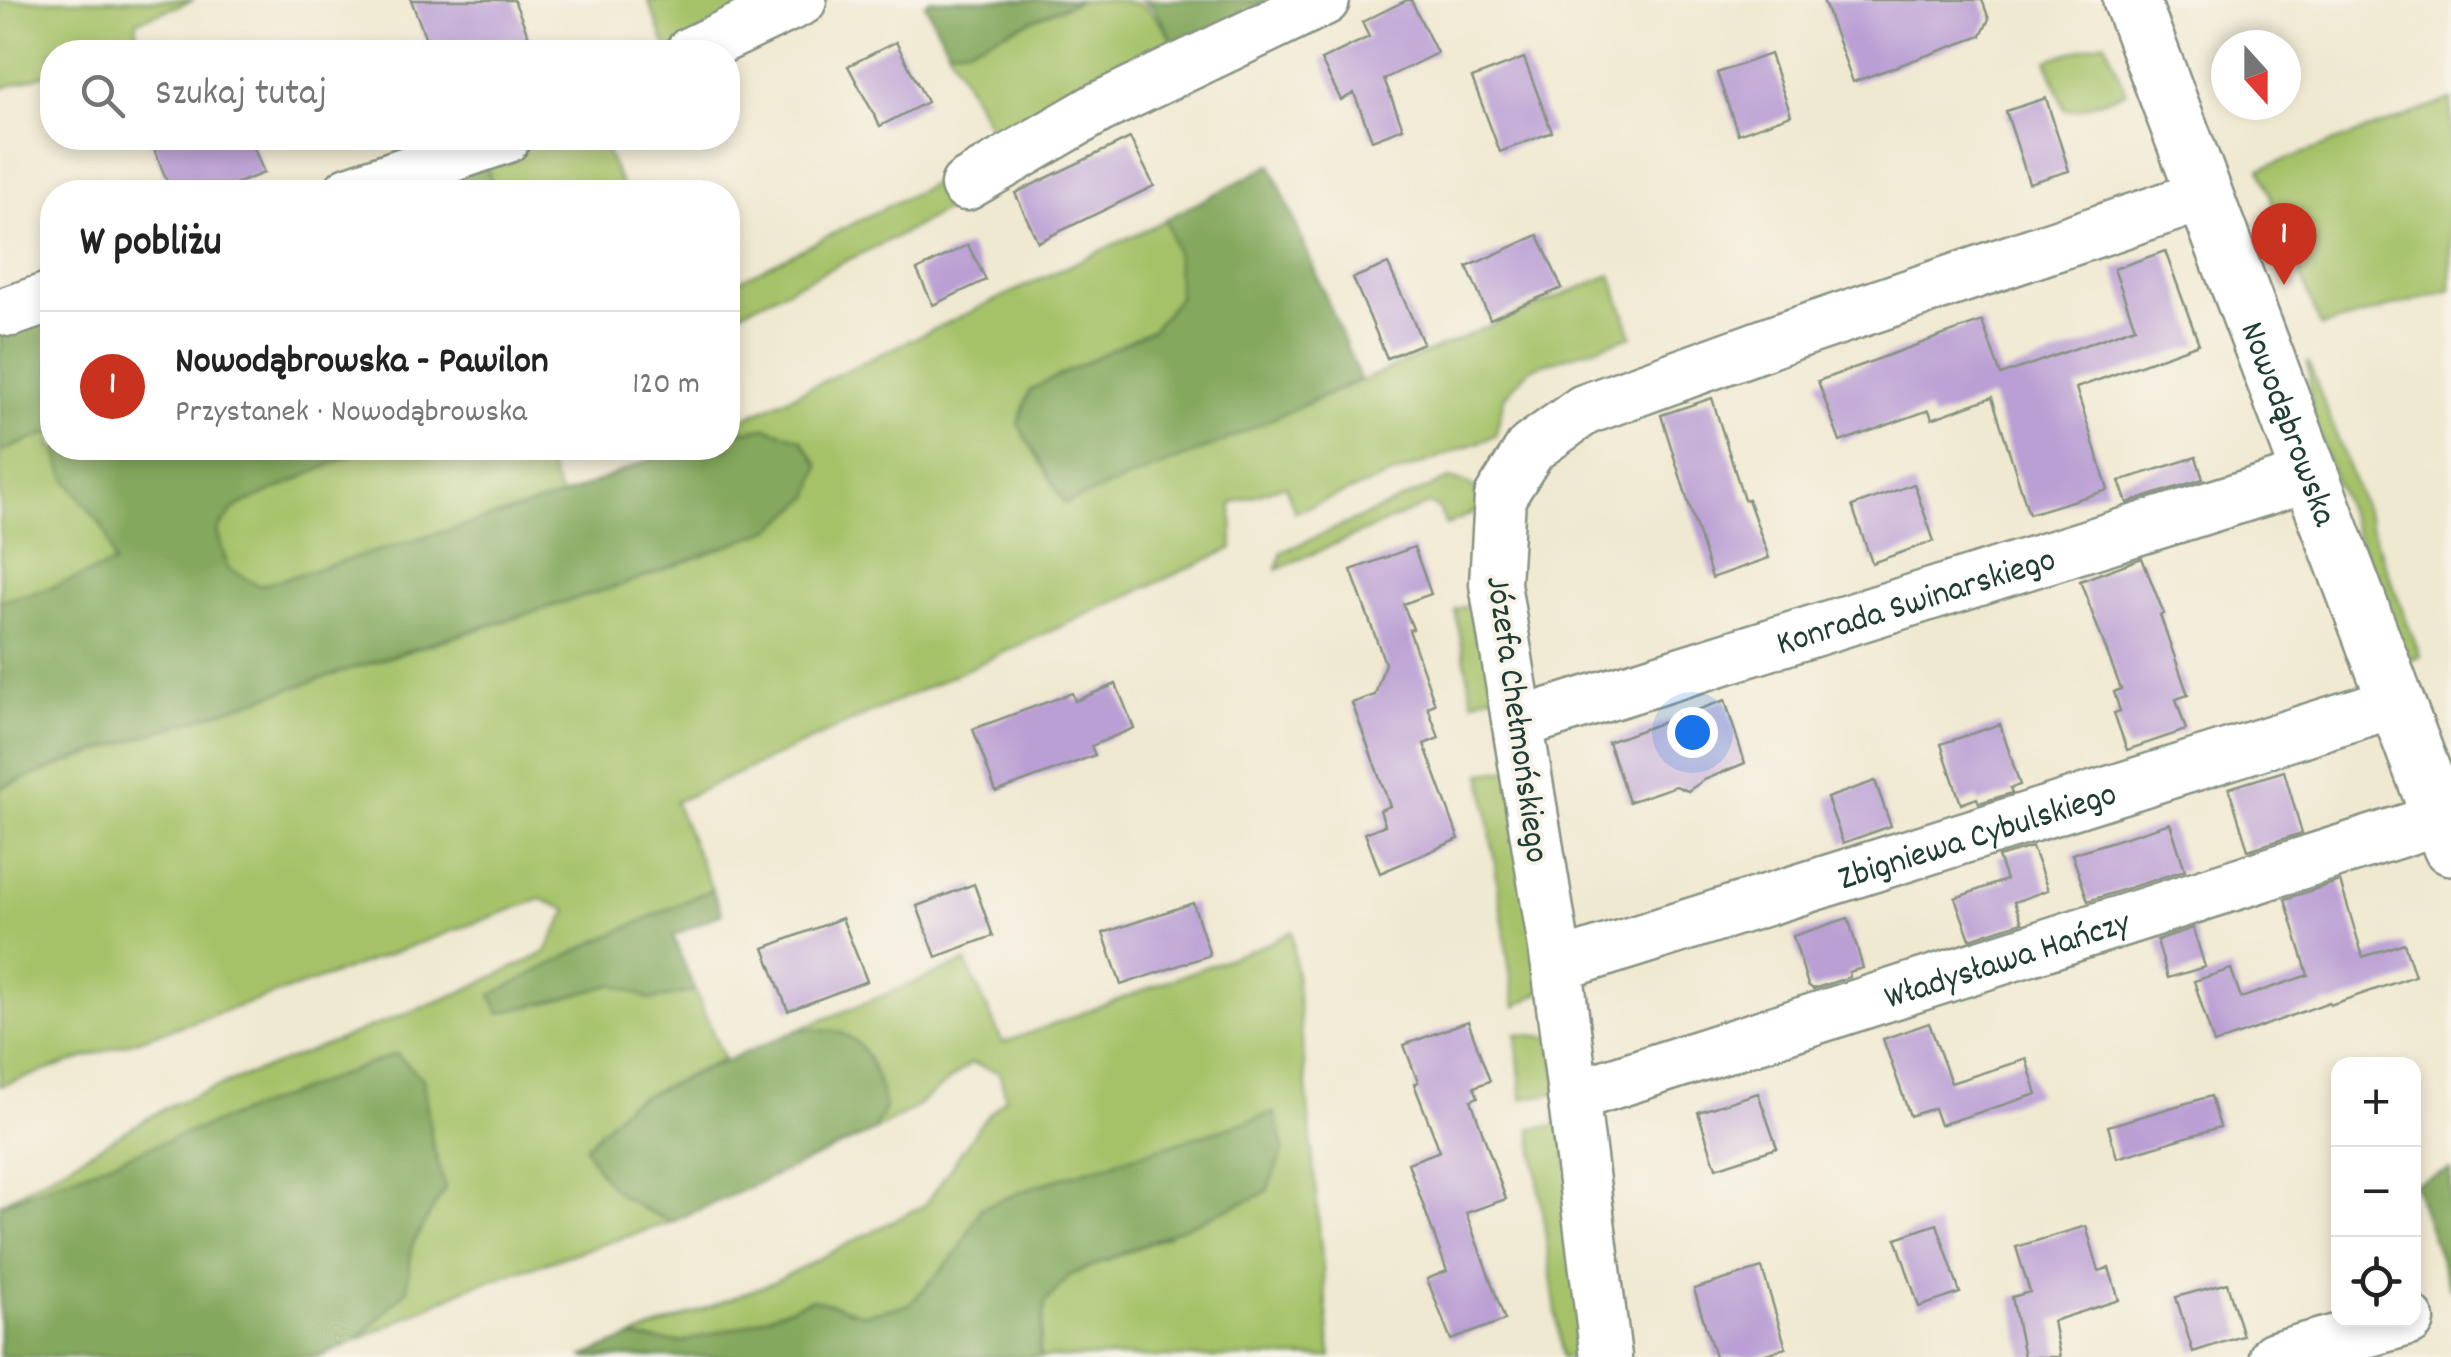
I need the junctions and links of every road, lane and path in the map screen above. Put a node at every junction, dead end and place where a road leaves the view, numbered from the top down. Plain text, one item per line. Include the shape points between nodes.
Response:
1 (801, 0) edge
2 (1324, 0) edge
3 (2131, 0) edge
4 (716, 40) edge
5 (470, 150) edge
6 (383, 180) edge
7 (966, 185) dead end
8 (2205, 194) junction
9 (2309, 476) junction
10 (2396, 702) junction
11 (1519, 724) junction
12 (2447, 832) edge
13 (1557, 966) junction
14 (1573, 1096) junction
15 (2451, 1308) edge
16 (2421, 1316) edge
17 (2382, 1327) edge
18 (1606, 1357) edge
19 (2274, 1357) edge

1 - 4 street
2 - 7 street via 1098,108
3 - 8 street, Nowodąbrowska
5 - 6 street
8 - 9 street, Nowodąbrowska
8 - 11 street, Józefa Chełmońskiego via 1584,410 1532,448 1500,498 1494,584
9 - 10 street, Nowodąbrowska
9 - 11 street, Konrada Swinarskiego
10 - 12 street, Nowodąbrowska
10 - 13 street, Zbigniewa Cybulskiego
11 - 13 street, Józefa Chełmońskiego
12 - 14 street, Władysława Hańczy
13 - 14 street, Józefa Chełmońskiego
14 - 18 street, Józefa Chełmońskiego
15 - 16 street
17 - 19 street

